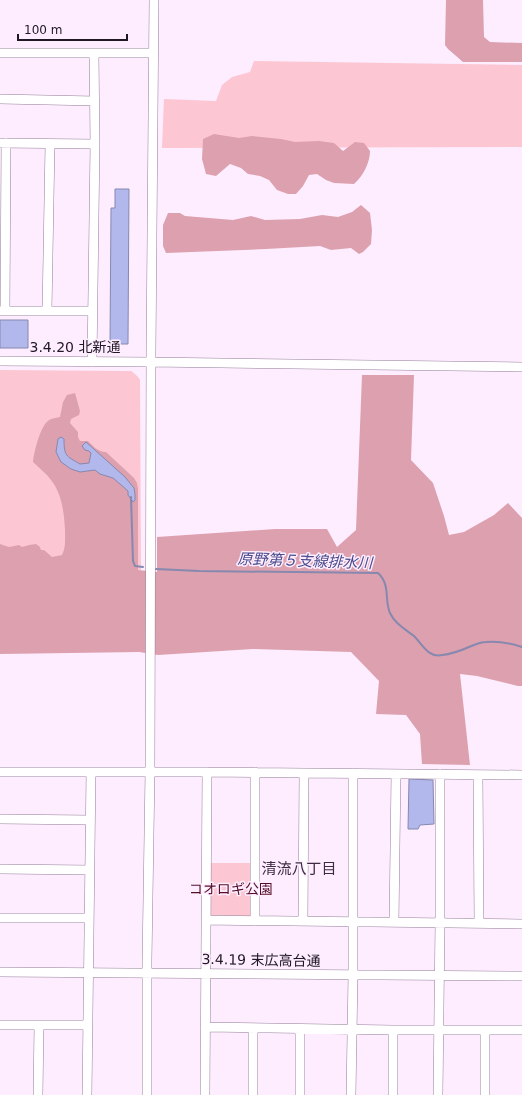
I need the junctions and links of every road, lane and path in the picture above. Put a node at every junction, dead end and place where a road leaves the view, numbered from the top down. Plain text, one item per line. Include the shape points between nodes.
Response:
1 (154, 0) edge
2 (0, 53) edge
3 (94, 53) junction
4 (153, 53) junction
5 (0, 100) edge
6 (95, 101) junction
7 (3, 143) edge
8 (50, 144) junction
9 (95, 144) junction
10 (2, 268) edge
11 (2, 311) edge
12 (46, 311) junction
13 (92, 311) junction
14 (0, 361) edge
15 (92, 362) junction
16 (151, 362) junction
17 (522, 367) edge
18 (0, 772) edge
19 (91, 772) junction
20 (150, 772) junction
21 (207, 772) junction
22 (255, 772) junction
23 (304, 773) junction
24 (353, 773) junction
25 (396, 774) junction
26 (440, 774) junction
27 (478, 775) junction
28 (522, 775) edge
29 (0, 819) edge
30 (90, 820) junction
31 (0, 869) edge
32 (90, 870) junction
33 (0, 918) edge
34 (89, 918) junction
35 (206, 920) junction
36 (256, 920) junction
37 (303, 921) junction
38 (352, 922) junction
39 (394, 922) junction
40 (440, 922) junction
41 (480, 923) junction
42 (522, 924) edge
43 (0, 972) edge
44 (89, 972) junction
45 (148, 973) junction
46 (206, 973) junction
47 (353, 975) junction
48 (439, 975) junction
49 (522, 976) edge
50 (0, 1025) edge
51 (39, 1025) junction
52 (88, 1025) junction
53 (205, 1027) junction
54 (253, 1028) junction
55 (300, 1029) junction
56 (352, 1030) junction
57 (393, 1030) junction
58 (439, 1030) junction
59 (485, 1030) junction
60 (522, 1030) edge
61 (38, 1095) edge
62 (87, 1095) edge
63 (147, 1095) edge
64 (205, 1095) edge
65 (253, 1095) edge
66 (300, 1095) edge
67 (350, 1095) edge
68 (392, 1095) edge
69 (438, 1095) edge
70 (485, 1095) edge

1 - 4 street
2 - 3 street
3 - 4 street
3 - 6 street
4 - 16 street
5 - 6 street
6 - 9 street
7 - 8 street
7 - 10 street
8 - 9 street
8 - 12 street
9 - 13 street
10 - 11 street
11 - 12 street
12 - 13 street
13 - 15 street
14 - 15 street, 3.4.20 北新通
15 - 16 street, 3.4.20 北新通
16 - 17 street, 3.4.20 北新通
16 - 20 street
18 - 19 street
19 - 20 street
19 - 30 street
20 - 21 street
20 - 45 street
21 - 22 street
21 - 35 street
22 - 23 street
22 - 36 street
23 - 24 street
23 - 37 street
24 - 25 street
24 - 38 street
25 - 26 street
25 - 39 street
26 - 27 street
26 - 40 street
27 - 28 street
27 - 41 street
29 - 30 street
30 - 32 street
31 - 32 street
32 - 34 street
33 - 34 street
34 - 44 street
35 - 36 street
35 - 46 street
36 - 37 street
37 - 38 street
38 - 39 street
38 - 47 street
39 - 40 street
40 - 41 street
40 - 48 street
41 - 42 street
43 - 44 street, 3.4.19 末広高台通
44 - 45 street, 3.4.19 末広高台通
44 - 52 street
45 - 46 street, 3.4.19 末広高台通
45 - 63 street
46 - 47 street, 3.4.19 末広高台通
46 - 53 street
47 - 48 street, 3.4.19 末広高台通
47 - 56 street
48 - 49 street, 3.4.19 末広高台通
48 - 58 street
50 - 51 street
51 - 52 street
51 - 61 street
52 - 62 street
53 - 54 street
53 - 64 street
54 - 55 street
54 - 65 street
55 - 56 street
55 - 66 street
56 - 57 street
56 - 67 street
57 - 58 street
57 - 68 street
58 - 59 street
58 - 69 street
59 - 60 street
59 - 70 street

